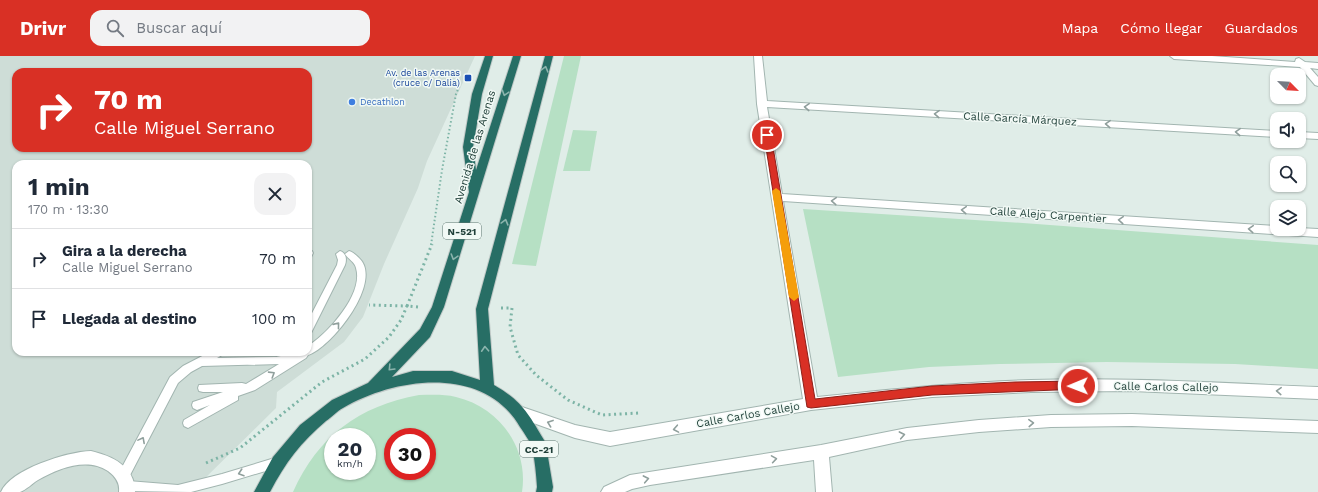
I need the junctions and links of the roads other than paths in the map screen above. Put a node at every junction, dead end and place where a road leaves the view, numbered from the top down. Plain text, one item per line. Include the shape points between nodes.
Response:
1 (489, 56) edge
2 (517, 56) edge
3 (548, 56) edge
4 (758, 56) edge
5 (1174, 56) edge
6 (1294, 56) edge
7 (1301, 64) junction
8 (1318, 66) edge
9 (1318, 83) edge
10 (762, 104) junction
11 (1270, 134) edge
12 (1306, 135) edge
13 (1318, 136) edge
14 (473, 195) junction
15 (777, 197) junction
16 (1318, 233) edge
17 (312, 320) edge
18 (312, 348) edge
19 (212, 356) edge
20 (293, 356) edge
21 (300, 356) edge
22 (201, 362) junction
23 (251, 387) junction
24 (373, 387) junction
25 (203, 388) dead end
26 (487, 388) junction
27 (1318, 393) edge
28 (811, 404) junction
29 (197, 405) dead end
30 (519, 412) junction
31 (188, 423) dead end
32 (1318, 427) edge
33 (821, 452) junction
34 (278, 462) junction
35 (126, 484) edge
36 (9, 492) edge
37 (262, 492) edge
38 (544, 492) edge
39 (609, 492) edge
40 (824, 492) edge

1 - 14 highway via 477,94 468,147
2 -> 14 highway, Avenida de las Arenas / N-521
26 -> 3 highway via 482,309
4 - 10 street
5 - 7 street
6 - 7 street
7 - 8 street
7 - 9 street
11 -> 10 street, Calle García Márquez
10 - 15 street
12 - 13 street
14 -> 24 highway, Avenida de las Arenas / N-521 via 438,307 425,333
16 -> 15 street, Calle Alejo Carpentier
15 - 28 street
18 -> 17 lane via 339,324 360,284 360,265 345,254 329,278
19 - 22 lane
20 - 22 lane via 276,361
23 -> 21 lane
35 -> 22 lane via 174,380
23 - 25 lane
23 - 29 lane
23 - 31 lane
24 - 26 highway, N-521 via 413,377 452,377
24 - 34 highway, N-521 via 337,404 304,430
26 - 30 highway, N-521 via 504,398
27 -> 28 street, Calle Carlos Callejo via 1132,385 1031,386 932,391
28 -> 30 street, Calle Carlos Callejo via 610,439 592,437
30 - 38 highway, CC-21 via 539,445
33 -> 32 street via 907,434 1051,422 1132,420
39 -> 33 street via 630,482 650,478
33 - 40 street
34 -> 35 lane via 178,490
34 - 37 highway, N-521
35 - 36 street via 111,463 97,458 80,458 39,471

